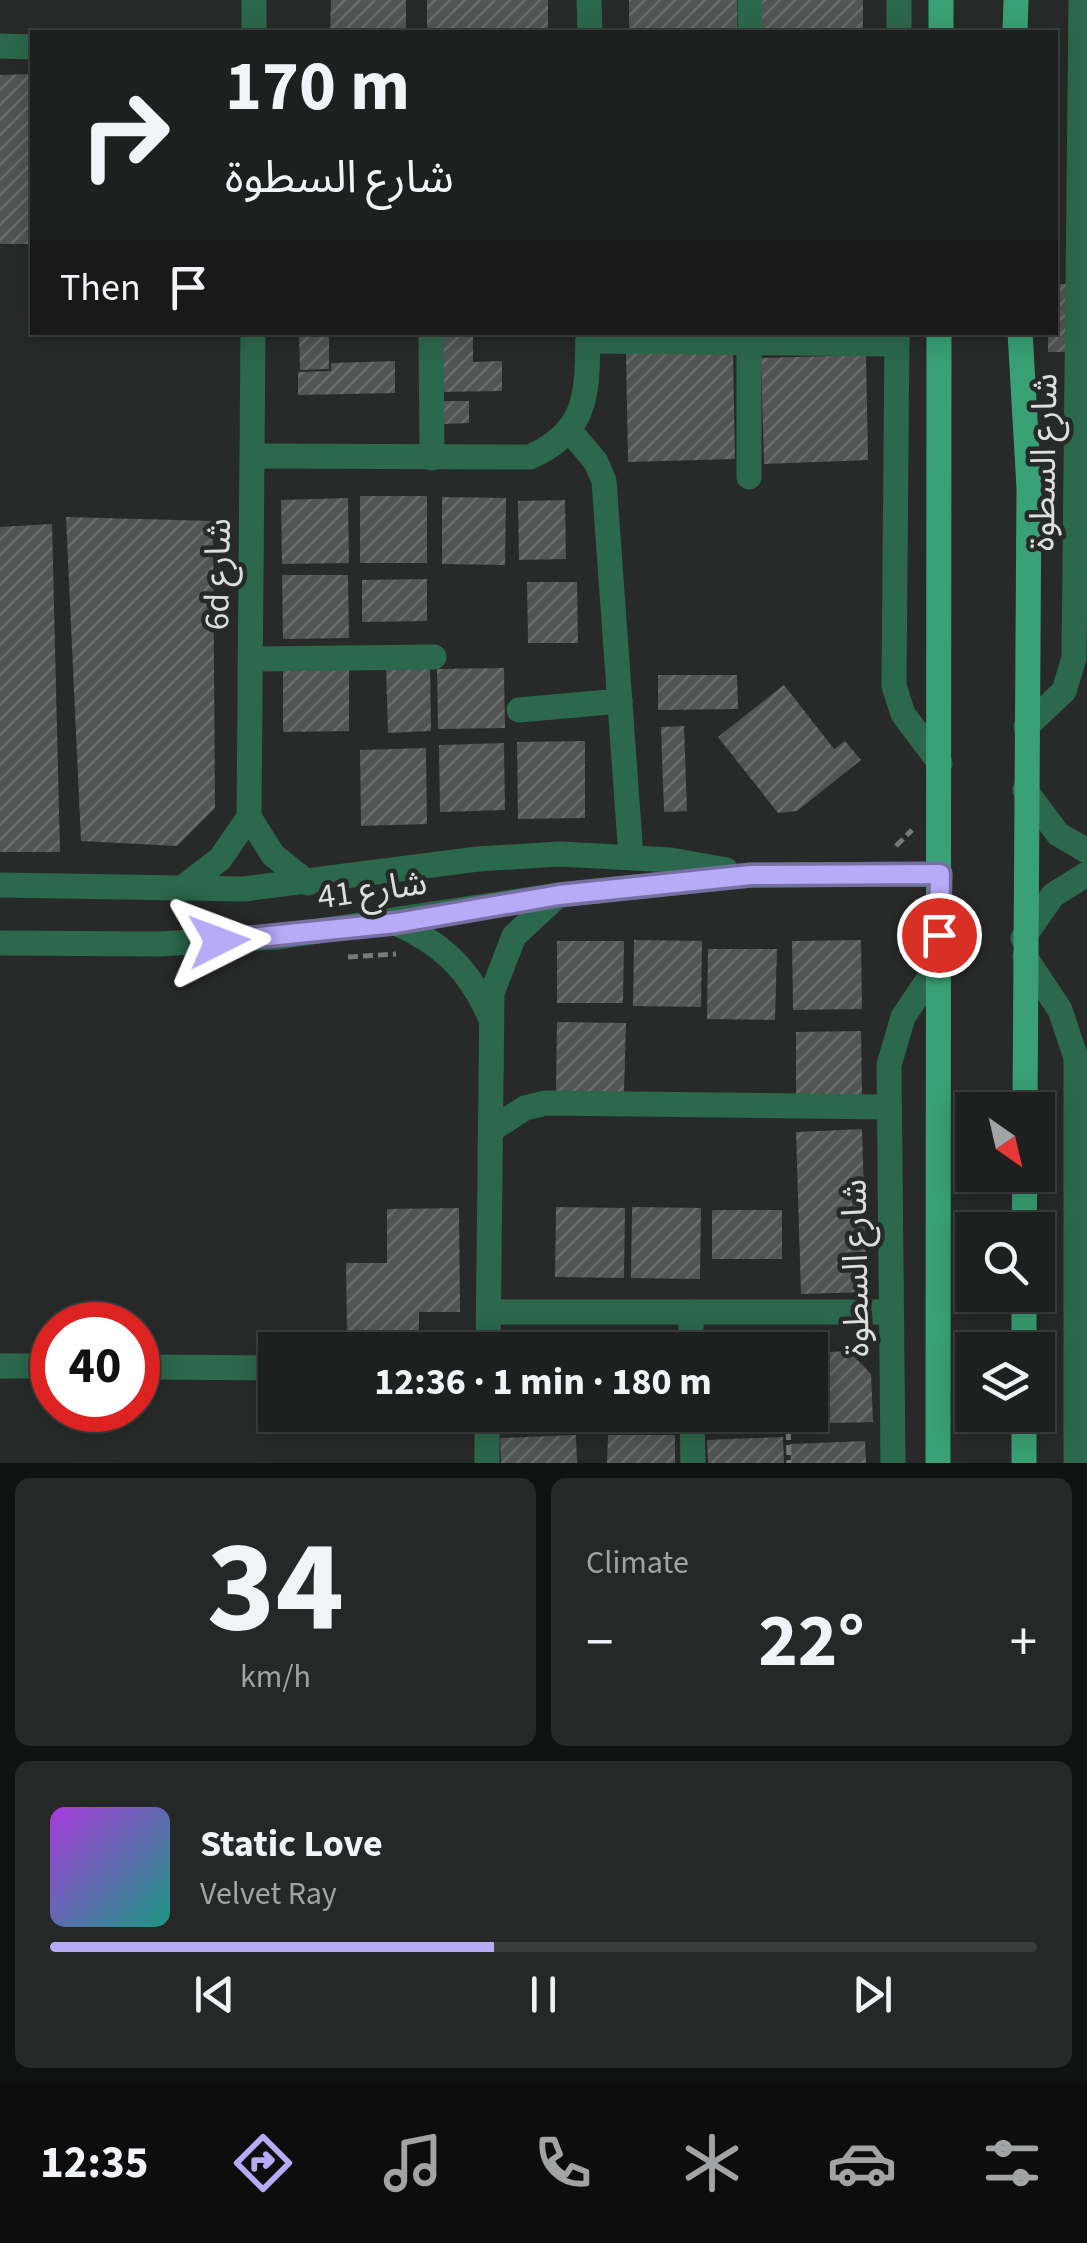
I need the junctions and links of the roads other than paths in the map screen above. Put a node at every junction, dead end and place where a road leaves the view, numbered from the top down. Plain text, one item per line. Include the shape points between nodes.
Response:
1 (254, 0) edge
2 (590, 0) edge
3 (750, 0) edge
4 (899, 0) edge
5 (942, 0) edge
6 (1016, 0) edge
7 (1081, 0) edge
8 (254, 30) edge
9 (590, 30) edge
10 (750, 30) edge
11 (899, 30) edge
12 (941, 30) edge
13 (1016, 30) edge
14 (0, 46) edge
15 (30, 47) edge
16 (253, 335) edge
17 (431, 335) edge
18 (939, 335) edge
19 (1020, 335) edge
20 (588, 337) edge
21 (749, 338) edge
22 (897, 338) edge
23 (570, 431) junction
24 (253, 456) junction
25 (432, 458) junction
26 (749, 477) dead end
27 (434, 657) dead end
28 (251, 659) junction
29 (620, 701) junction
30 (519, 710) dead end
31 (1026, 727) junction
32 (940, 763) junction
33 (1025, 790) junction
34 (249, 816) junction
35 (1087, 851) edge
36 (631, 857) junction
37 (940, 874) junction
38 (1087, 874) edge
39 (751, 875) junction
40 (308, 883) junction
41 (0, 885) edge
42 (180, 890) junction
43 (559, 895) junction
44 (396, 923) junction
45 (0, 943) edge
46 (1024, 948) junction
47 (938, 966) junction
48 (491, 1021) junction
49 (1025, 1092) edge
50 (887, 1107) junction
51 (491, 1130) junction
52 (489, 1312) junction
53 (691, 1312) junction
54 (891, 1312) junction
55 (488, 1332) edge
56 (692, 1332) edge
57 (0, 1366) edge
58 (30, 1366) edge
59 (160, 1367) edge
60 (258, 1368) edge
61 (487, 1432) edge
62 (692, 1432) edge
63 (1024, 1432) edge
64 (487, 1463) edge
65 (693, 1463) edge
66 (893, 1463) edge
67 (938, 1463) edge
68 (1024, 1463) edge
69 (1076, 1463) edge

1 - 8 street
2 - 9 street
3 - 10 street
4 - 11 street
5 - 12 main road
6 - 13 main road
7 - 31 street, شارع السطوة via 1074,658 1064,691
14 - 15 street
16 - 24 street, 6d شارع
17 - 25 street
18 - 32 main road
19 - 31 main road, شارع السطوة via 1028,488
20 - 21 street
20 - 23 street via 582,410
21 - 22 street
21 - 26 street
22 - 32 street via 894,686 902,714
23 - 25 street via 530,457
23 - 29 street via 604,481
24 - 25 street
24 - 28 street, 6d شارع
27 - 28 street
28 - 34 street, 6d شارع
29 - 30 street
29 - 36 street
31 - 33 main road, شارع السطوة
32 - 37 main road
33 - 35 street via 1058,834
33 - 46 main road, شارع السطوة
34 - 40 street via 274,855
34 - 42 street via 220,859
36 - 39 street, شارع 41
36 - 40 street, شارع 41 via 478,859
37 - 39 street, شارع 41
37 - 47 main road
38 - 46 street via 1053,895
39 - 43 street, شارع 41
40 - 42 street, شارع 41
41 - 42 street, شارع 41
43 - 44 street, شارع 41
43 - 48 street via 514,936 500,963
44 - 45 street, شارع 41 via 158,944
44 - 48 street via 456,960
46 - 49 main road, شارع السطوة
46 - 69 street via 1067,1025 1076,1058
47 - 50 street, شارع السطوة via 896,1032
47 - 67 main road
48 - 51 street
50 - 51 street via 546,1103
50 - 54 street, شارع السطوة
51 - 52 street
52 - 53 street
52 - 55 street
53 - 54 street
53 - 56 street
54 - 66 street, شارع السطوة
57 - 58 street
59 - 60 street
61 - 64 street
62 - 65 street
63 - 68 main road

